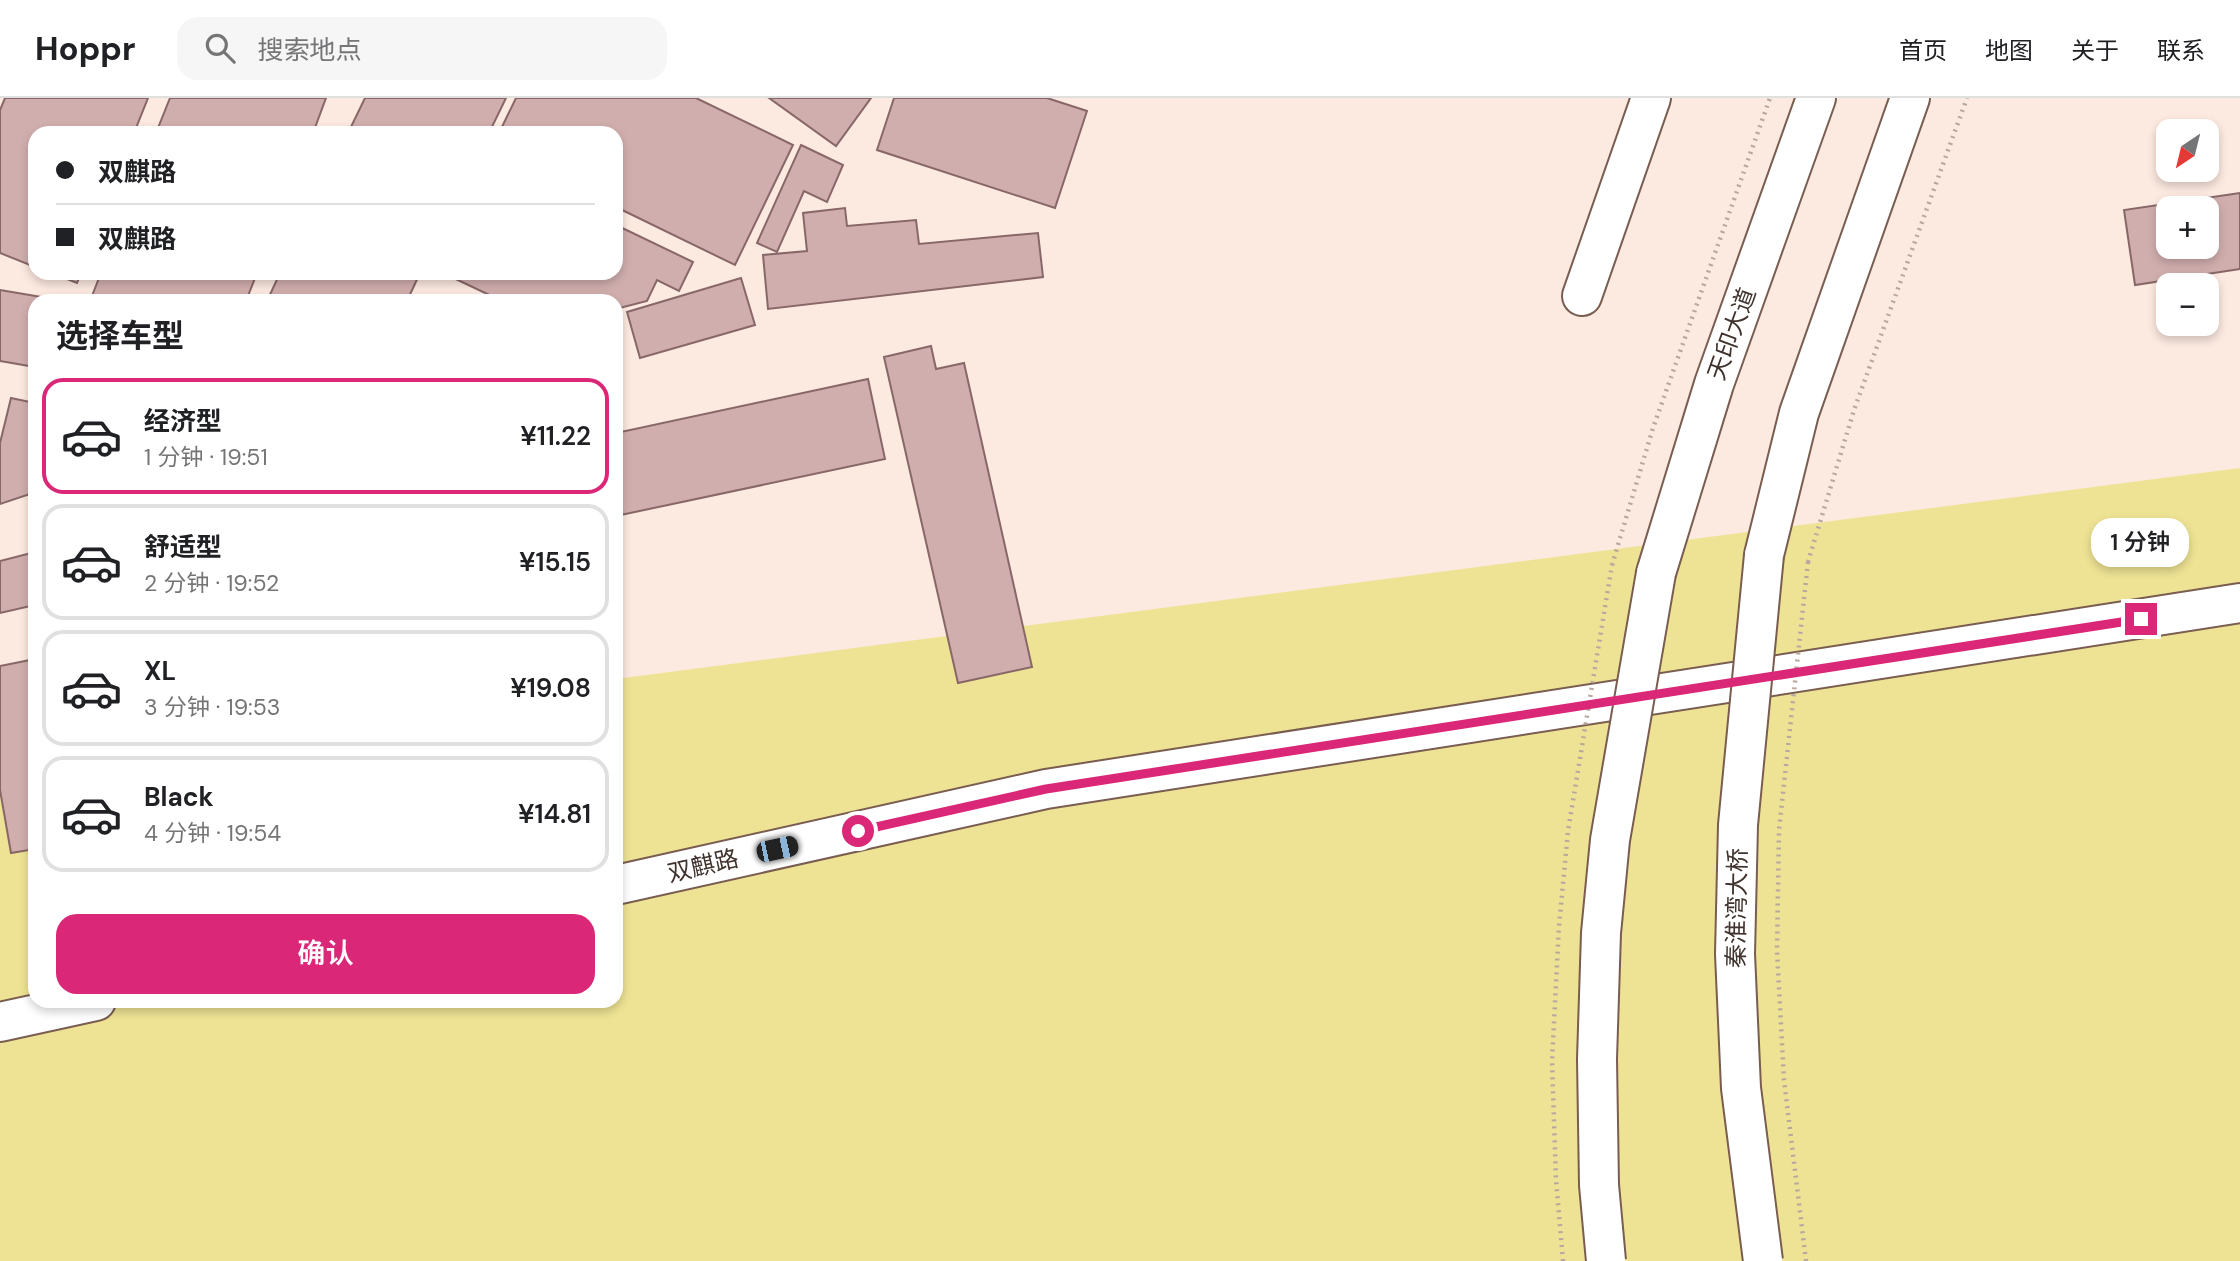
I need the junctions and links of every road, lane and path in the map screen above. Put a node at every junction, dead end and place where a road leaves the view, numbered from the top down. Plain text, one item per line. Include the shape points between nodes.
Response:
1 (1651, 98) edge
2 (1770, 98) edge
3 (1816, 98) edge
4 (1910, 98) edge
5 (1967, 98) edge
6 (1582, 296) dead end
7 (1612, 565) dead end
8 (2240, 603) edge
9 (623, 883) edge
10 (64, 1008) edge
11 (0, 1022) edge
12 (1606, 1261) edge
13 (1763, 1261) edge
14 (1806, 1261) edge

1 - 6 main road
2 - 7 path via 1653,428
3 - 12 main road, 天印大道, bridge via 1714,384 1656,573 1610,840 1601,933 1597,1059 1599,1185
4 - 13 main road, 秦淮湾大桥, bridge via 1799,413 1764,555 1738,825 1735,954 1741,1088
5 - 14 path, bridge via 1854,410 1808,562 1779,830 1777,951 1784,1080
8 - 9 main road, 双麒路 via 1046,789
10 - 11 main road

